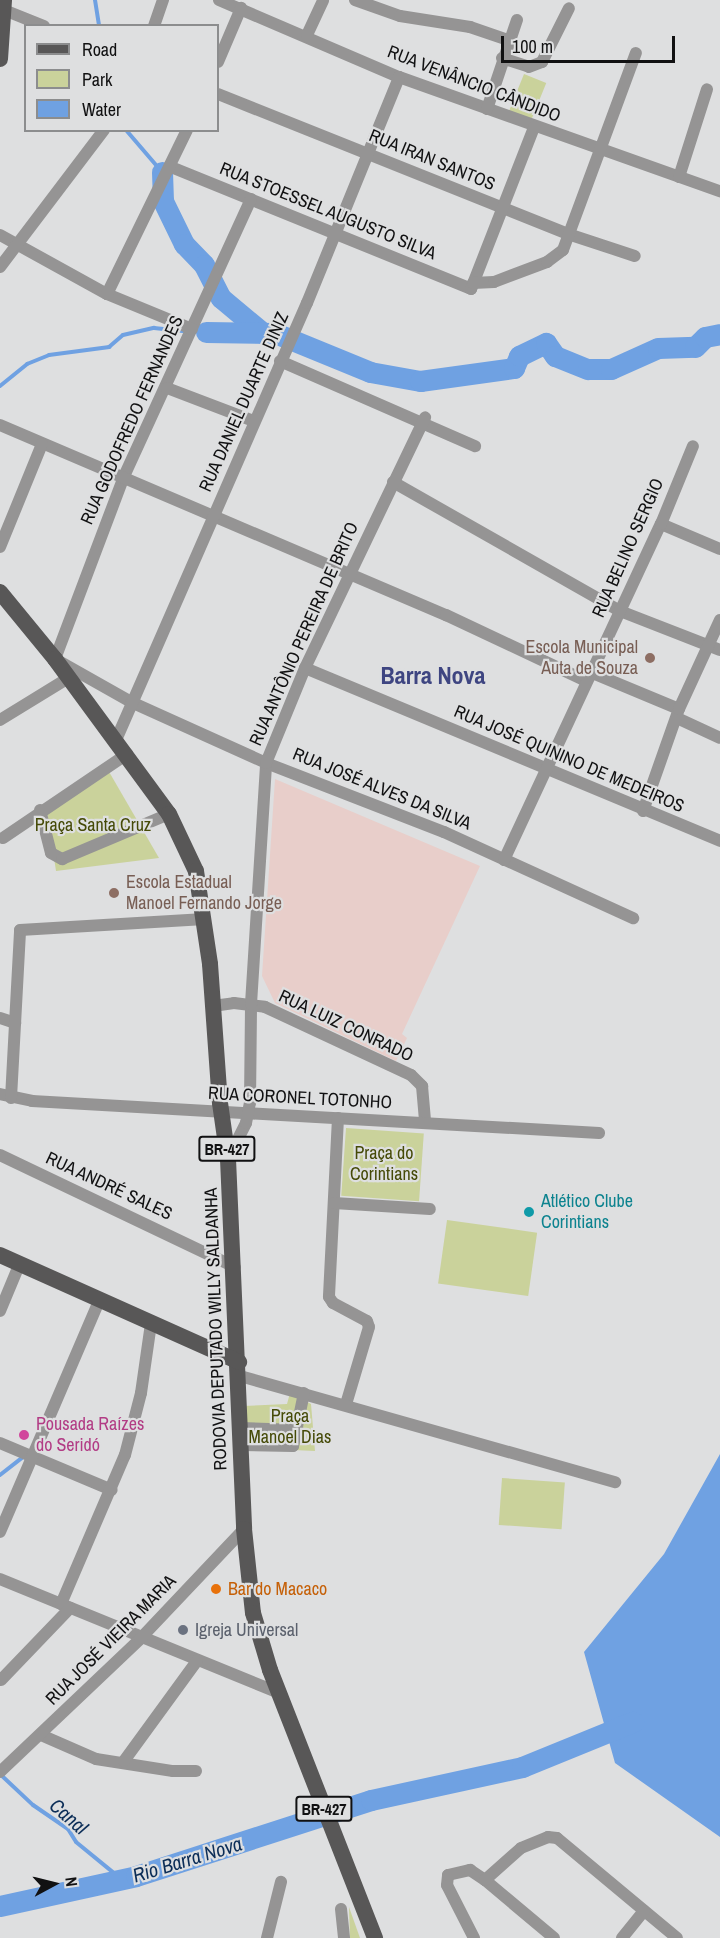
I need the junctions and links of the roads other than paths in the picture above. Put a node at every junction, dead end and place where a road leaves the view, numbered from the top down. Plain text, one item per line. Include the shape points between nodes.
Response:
1 (163, 0) edge
2 (219, 0) edge
3 (323, 0) edge
4 (355, 0) edge
5 (4, 5) edge
6 (241, 8) junction
7 (569, 8) dead end
8 (517, 20) dead end
9 (40, 24) edge
10 (155, 24) edge
11 (307, 34) junction
12 (507, 40) junction
13 (1, 49) edge
14 (636, 53) dead end
15 (502, 58) junction
16 (219, 60) edge
17 (399, 77) junction
18 (707, 89) dead end
19 (219, 94) edge
20 (487, 108) junction
21 (534, 127) junction
22 (102, 132) edge
23 (186, 132) edge
24 (600, 151) junction
25 (369, 155) junction
26 (171, 167) junction
27 (680, 177) junction
28 (720, 191) edge
29 (251, 200) junction
30 (504, 208) junction
31 (336, 232) junction
32 (0, 235) edge
33 (571, 235) junction
34 (17, 244) junction
35 (635, 256) dead end
36 (0, 267) edge
37 (472, 286) junction
38 (107, 294) junction
39 (192, 329) junction
40 (280, 361) junction
41 (167, 388) junction
42 (254, 421) junction
43 (423, 421) junction
44 (0, 425) edge
45 (42, 444) junction
46 (475, 446) dead end
47 (693, 446) dead end
48 (123, 479) junction
49 (393, 482) junction
50 (212, 518) junction
51 (661, 524) junction
52 (0, 547) edge
53 (720, 549) edge
54 (349, 576) junction
55 (0, 592) edge
56 (620, 611) junction
57 (720, 620) edge
58 (714, 648) edge
59 (55, 658) junction
60 (305, 668) junction
61 (588, 676) junction
62 (67, 679) junction
63 (131, 702) junction
64 (678, 713) junction
65 (0, 722) edge
66 (720, 738) edge
67 (116, 740) junction
68 (127, 754) junction
69 (266, 763) junction
70 (544, 769) junction
71 (40, 810) junction
72 (643, 811) junction
73 (169, 814) junction
74 (3, 838) dead end
75 (720, 841) edge
76 (504, 860) junction
77 (633, 918) dead end
78 (205, 919) junction
79 (251, 1004) junction
80 (213, 1006) junction
81 (0, 1018) edge
82 (15, 1023) junction
83 (6, 1096) edge
84 (220, 1111) junction
85 (249, 1113) junction
86 (338, 1118) junction
87 (425, 1124) junction
88 (599, 1133) dead end
89 (0, 1155) edge
90 (228, 1160) junction
91 (333, 1203) junction
92 (430, 1209) dead end
93 (0, 1255) edge
94 (20, 1263) junction
95 (235, 1267) junction
96 (100, 1299) junction
97 (0, 1311) edge
98 (151, 1324) junction
99 (239, 1369) junction
100 (304, 1393) junction
101 (346, 1404) junction
102 (298, 1430) junction
103 (240, 1436) junction
104 (0, 1443) edge
105 (33, 1456) junction
106 (615, 1482) dead end
107 (112, 1490) junction
108 (244, 1529) junction
109 (0, 1532) edge
110 (0, 1579) edge
111 (65, 1606) junction
112 (140, 1639) junction
113 (197, 1661) junction
114 (1, 1680) edge
115 (280, 1694) junction
116 (41, 1735) junction
117 (124, 1761) junction
118 (196, 1771) dead end
119 (0, 1772) edge
120 (485, 1880) junction
121 (281, 1882) dead end
122 (341, 1909) dead end
123 (644, 1911) junction
124 (267, 1938) edge
125 (344, 1938) edge
126 (375, 1938) edge
127 (474, 1938) edge
128 (554, 1938) edge
129 (622, 1938) edge
130 (677, 1938) edge

1 - 10 street
2 - 6 street, RUA VENÂNCIO CÂNDIDO
3 - 11 street
4 - 12 street via 400,16 470,27
5 - 9 street
5 - 13 main road
6 - 11 street, RUA VENÂNCIO CÂNDIDO
6 - 16 street
7 - 15 street via 540,64 529,67
8 - 12 street
11 - 17 street, RUA VENÂNCIO CÂNDIDO
12 - 15 street
14 - 24 street
15 - 20 street
17 - 20 street, RUA VENÂNCIO CÂNDIDO
17 - 25 street, RUA DANIEL DUARTE DINIZ
18 - 27 street
19 - 25 street, RUA IRAN SANTOS
20 - 21 street, RUA VENÂNCIO CÂNDIDO
21 - 24 street, RUA VENÂNCIO CÂNDIDO
21 - 30 street
22 - 34 street
23 - 26 street
24 - 27 street, RUA VENÂNCIO CÂNDIDO
24 - 33 street
25 - 30 street, RUA IRAN SANTOS
25 - 31 street, RUA DANIEL DUARTE DINIZ
26 - 29 street, RUA STOESSEL AUGUSTO SILVA
26 - 38 street
27 - 28 street, RUA VENÂNCIO CÂNDIDO
29 - 31 street, RUA STOESSEL AUGUSTO SILVA
29 - 39 street, RUA GODOFREDO FERNANDES
30 - 33 street, RUA IRAN SANTOS
30 - 37 street
31 - 37 street, RUA STOESSEL AUGUSTO SILVA
31 - 40 street, RUA DANIEL DUARTE DINIZ
32 - 34 street
33 - 35 street, RUA IRAN SANTOS
33 - 37 street via 563,250 547,262
34 - 36 street
34 - 38 street
38 - 39 street
39 - 41 street, RUA GODOFREDO FERNANDES
40 - 42 street, RUA DANIEL DUARTE DINIZ
40 - 43 street
41 - 42 street
41 - 48 street, RUA GODOFREDO FERNANDES
42 - 50 street, RUA DANIEL DUARTE DINIZ
43 - 46 street
43 - 49 street, RUA ANTÔNIO PEREIRA DE BRITO
44 - 45 street
45 - 48 street
45 - 52 street
47 - 51 street, RUA BELINO SERGIO
48 - 50 street
48 - 59 street, RUA GODOFREDO FERNANDES
49 - 54 street, RUA ANTÔNIO PEREIRA DE BRITO
49 - 56 street
50 - 54 street
50 - 63 street, RUA DANIEL DUARTE DINIZ
51 - 53 street
51 - 56 street, RUA BELINO SERGIO
54 - 60 street, RUA ANTÔNIO PEREIRA DE BRITO
54 - 61 street
55 - 59 main road, RODOVIA DEPUTADO WILLY SALDANHA / BR-427
56 - 58 street
56 - 61 street, RUA BELINO SERGIO
57 - 58 street
58 - 64 street
59 - 62 main road, RODOVIA DEPUTADO WILLY SALDANHA / BR-427
59 - 63 street, RUA JOSÉ ALVES DA SILVA
60 - 69 street, RUA ANTÔNIO PEREIRA DE BRITO
60 - 70 street, RUA JOSÉ QUININO DE MEDEIROS
61 - 64 street
61 - 70 street, RUA BELINO SERGIO
62 - 65 street
62 - 67 main road, RODOVIA DEPUTADO WILLY SALDANHA / BR-427
63 - 67 street, RUA DANIEL DUARTE DINIZ
63 - 69 street, RUA JOSÉ ALVES DA SILVA
64 - 66 street
64 - 72 street
67 - 68 main road, RODOVIA DEPUTADO WILLY SALDANHA / BR-427
68 - 71 street
68 - 73 main road, RODOVIA DEPUTADO WILLY SALDANHA / BR-427
69 - 76 street, RUA JOSÉ ALVES DA SILVA via 444,832
69 - 79 street, RUA ANTÔNIO PEREIRA DE BRITO
70 - 72 street, RUA JOSÉ QUININO DE MEDEIROS
70 - 76 street, RUA BELINO SERGIO
71 - 73 street via 51,853 62,860
71 - 74 street
72 - 75 street, RUA JOSÉ QUININO DE MEDEIROS
73 - 78 main road, RODOVIA DEPUTADO WILLY SALDANHA / BR-427 via 196,871
76 - 77 street, RUA JOSÉ ALVES DA SILVA
78 - 80 main road, RODOVIA DEPUTADO WILLY SALDANHA / BR-427
78 - 82 street via 20,930
79 - 80 street, RUA LUIZ CONRADO
79 - 85 street, RUA ANTÔNIO PEREIRA DE BRITO
79 - 87 street, RUA LUIZ CONRADO via 278,1012 411,1075 422,1086
80 - 84 main road, RODOVIA DEPUTADO WILLY SALDANHA / BR-427
81 - 82 street
82 - 83 street
83 - 84 street, RUA CORONEL TOTONHO
84 - 85 street, RUA CORONEL TOTONHO
84 - 90 main road, RODOVIA DEPUTADO WILLY SALDANHA / BR-427
85 - 86 street, RUA CORONEL TOTONHO
85 - 90 street, RUA ANTÔNIO PEREIRA DE BRITO
86 - 87 street, RUA CORONEL TOTONHO
86 - 91 street
87 - 88 street, RUA CORONEL TOTONHO
89 - 95 street, RUA ANDRÉ SALES
90 - 95 main road, RODOVIA DEPUTADO WILLY SALDANHA / BR-427
91 - 92 street
91 - 101 street via 331,1300 363,1318 369,1327
93 - 94 main road
94 - 96 main road
94 - 97 street
95 - 99 main road, RODOVIA DEPUTADO WILLY SALDANHA / BR-427
96 - 98 main road
96 - 105 street
98 - 99 main road
98 - 107 street via 134,1425
99 - 100 street
99 - 103 main road, RODOVIA DEPUTADO WILLY SALDANHA / BR-427
100 - 101 street
100 - 102 street
101 - 106 street
102 - 103 street
102 - 103 street via 291,1447
103 - 108 main road, RODOVIA DEPUTADO WILLY SALDANHA / BR-427
104 - 105 street
105 - 107 street
105 - 109 street
107 - 111 street
108 - 112 street, RUA JOSÉ VIEIRA MARIA
108 - 115 main road, RODOVIA DEPUTADO WILLY SALDANHA / BR-427 via 253,1612
110 - 111 street
111 - 112 street
111 - 114 street
112 - 113 street
112 - 116 street, RUA JOSÉ VIEIRA MARIA
113 - 115 street
113 - 117 street
115 - 126 main road, RODOVIA DEPUTADO WILLY SALDANHA / BR-427
116 - 117 street via 81,1754
116 - 119 street, RUA JOSÉ VIEIRA MARIA
117 - 118 street via 173,1771
120 - 123 street via 532,1841 557,1838
120 - 127 street via 470,1870 448,1875 447,1885
120 - 128 street
121 - 124 street
122 - 125 street
123 - 129 street
123 - 130 street

